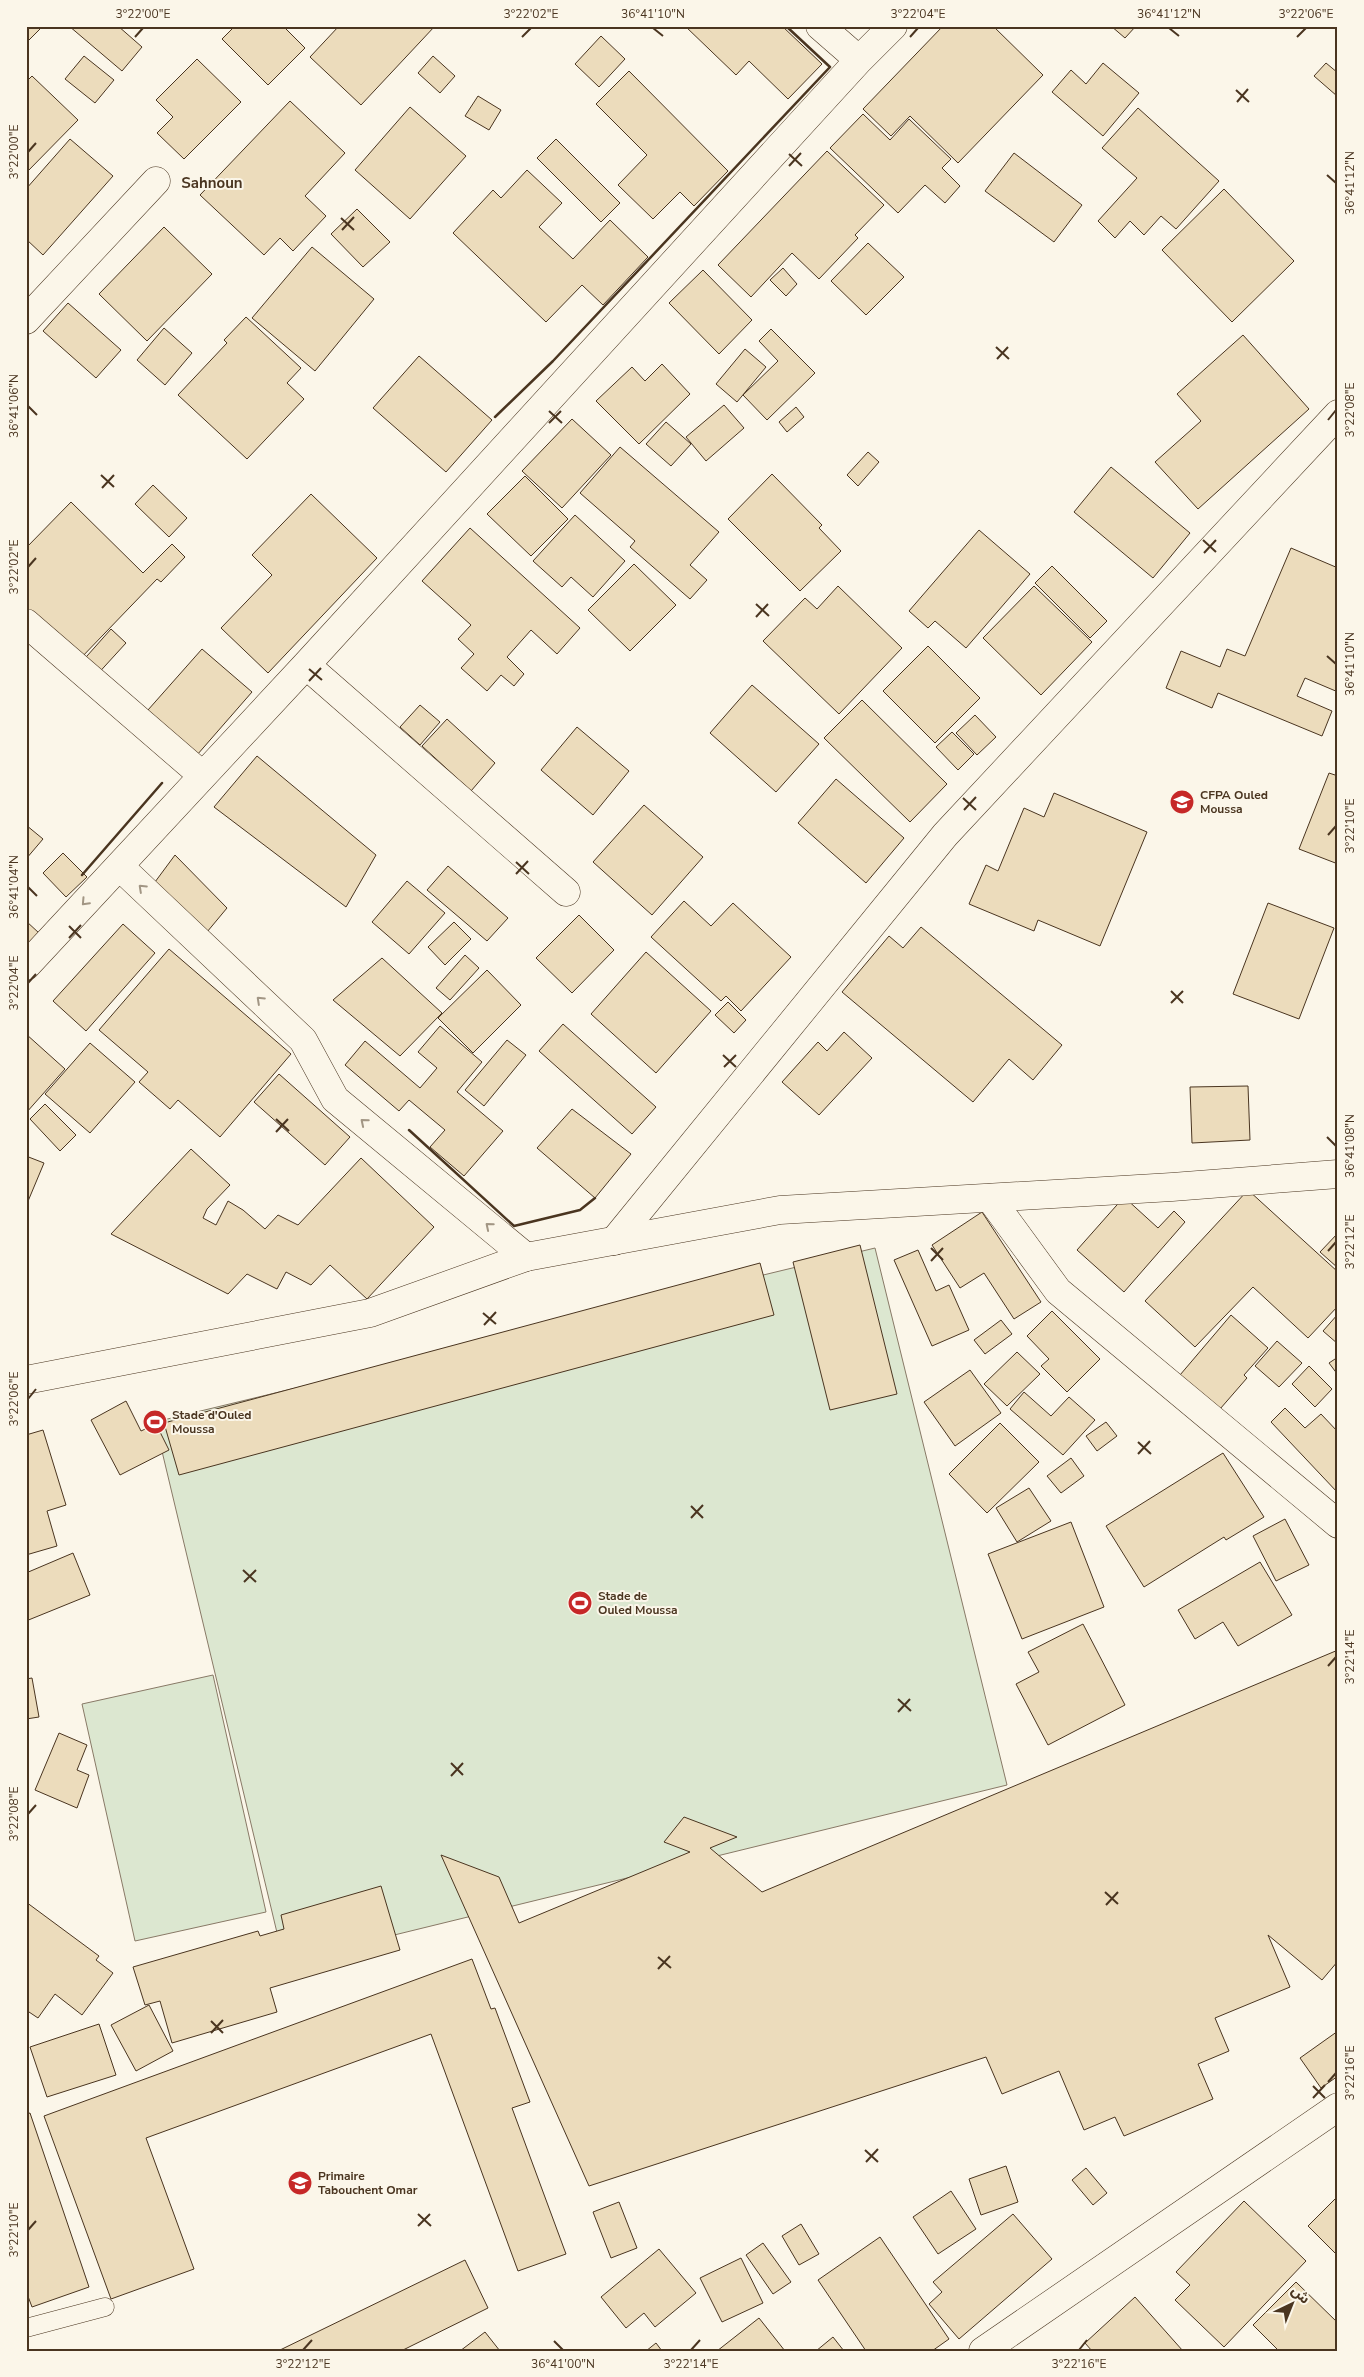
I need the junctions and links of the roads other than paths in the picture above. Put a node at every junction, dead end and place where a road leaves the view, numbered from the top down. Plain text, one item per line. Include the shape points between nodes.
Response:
1 (820, 26) edge
2 (893, 26) edge
3 (859, 60) junction
4 (156, 181) dead end
5 (26, 320) edge
6 (1338, 414) edge
7 (26, 623) edge
8 (306, 665) junction
9 (202, 775) junction
10 (119, 866) junction
11 (566, 892) dead end
12 (26, 966) edge
13 (1338, 1174) edge
14 (990, 1198) junction
15 (614, 1241) junction
16 (526, 1257) junction
17 (26, 1380) edge
18 (1338, 1524) edge
19 (1338, 2107) edge
20 (105, 2307) dead end
21 (26, 2328) edge
22 (983, 2351) edge

1 - 3 street
2 - 3 street
3 - 8 street
4 - 5 street
6 - 15 street via 945,835
7 - 9 street
8 - 9 street
8 - 11 street
9 - 10 street
10 -> 12 street
16 -> 10 street via 335,1099 303,1040
13 - 14 street
14 - 15 street via 780,1210
14 - 18 street via 1058,1292
15 - 16 street
16 - 17 street via 370,1314
19 - 22 street
20 - 21 lane

